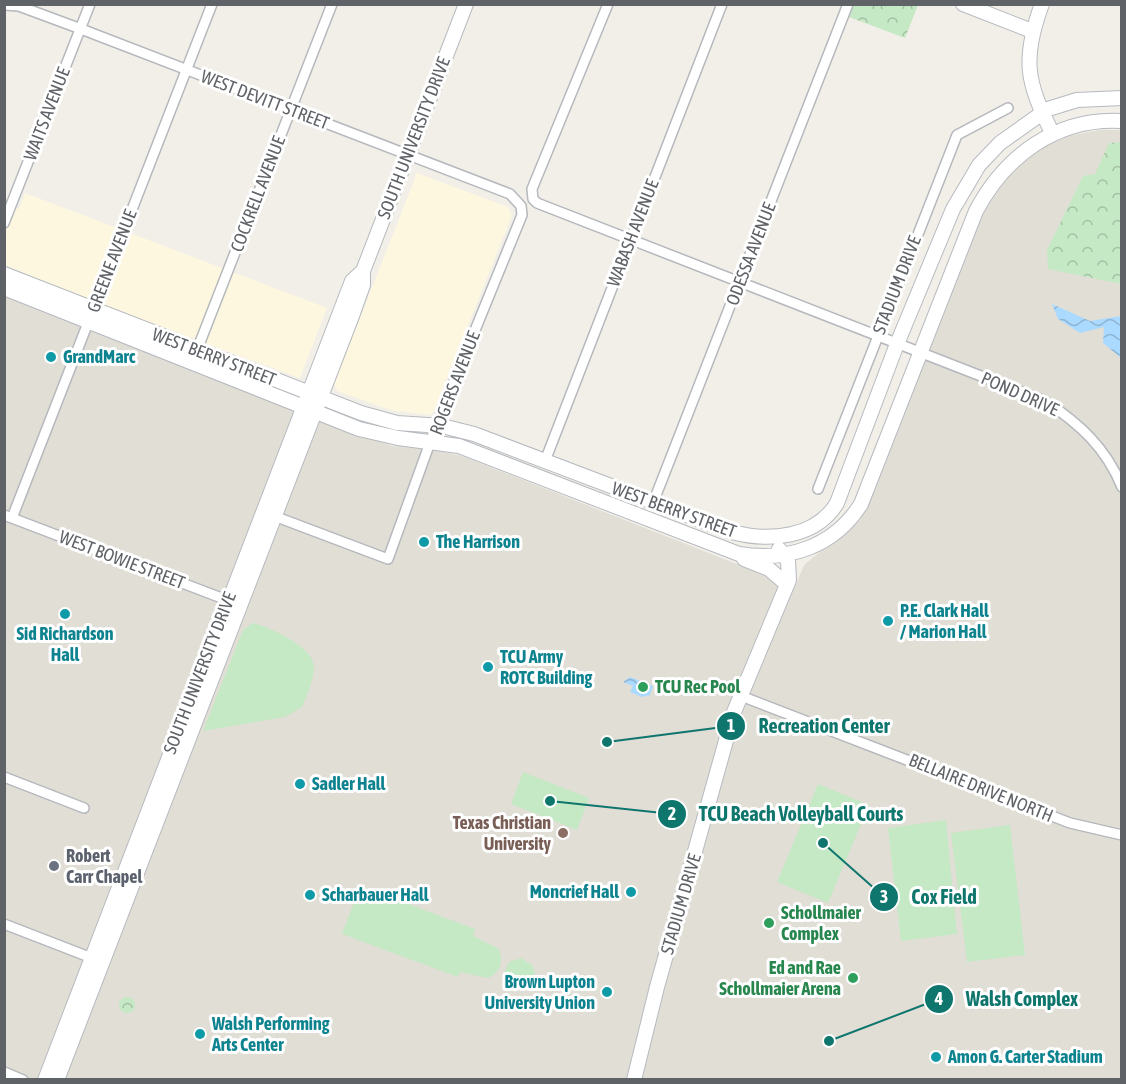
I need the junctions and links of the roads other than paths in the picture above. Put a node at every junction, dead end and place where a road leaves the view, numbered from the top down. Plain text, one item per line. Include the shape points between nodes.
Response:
1 (90, 4) edge
2 (212, 4) edge
3 (333, 4) edge
4 (466, 4) edge
5 (608, 4) edge
6 (722, 4) edge
7 (848, 4) edge
8 (963, 4) edge
9 (1042, 4) edge
10 (4, 5) edge
11 (81, 29) junction
12 (1032, 31) junction
13 (186, 70) junction
14 (1122, 98) edge
15 (1039, 99) junction
16 (1008, 108) dead end
17 (291, 110) junction
18 (1122, 121) edge
19 (1014, 132) junction
20 (1055, 132) junction
21 (407, 155) junction
22 (521, 206) joint
23 (4, 223) edge
24 (630, 240) junction
25 (4, 274) edge
26 (739, 282) junction
27 (4, 288) edge
28 (91, 315) junction
29 (878, 336) junction
30 (897, 344) junction
31 (151, 347) junction
32 (197, 350) junction
33 (920, 353) junction
34 (314, 396) junction
35 (309, 409) junction
36 (436, 426) junction
37 (374, 433) junction
38 (433, 441) junction
39 (471, 450) junction
40 (545, 461) junction
41 (544, 479) junction
42 (608, 486) junction
43 (1122, 487) edge
44 (818, 489) dead end
45 (653, 503) junction
46 (8, 516) edge
47 (274, 516) junction
48 (812, 528) junction
49 (762, 538) junction
50 (707, 542) junction
51 (808, 550) junction
52 (784, 555) junction
53 (786, 580) junction
54 (234, 603) junction
55 (741, 696) junction
56 (4, 777) edge
57 (84, 808) dead end
58 (1122, 836) edge
59 (4, 924) edge
60 (96, 960) junction
61 (4, 1072) edge
62 (23, 1080) edge
63 (45, 1080) edge
64 (57, 1080) edge
65 (634, 1080) edge

1 - 11 street, WAITS AVENUE
2 - 13 street, GREENE AVENUE
3 - 17 street, COCKRELL AVENUE
4 - 21 main road, SOUTH UNIVERSITY DRIVE
5 - 24 street via 532,189 533,199 542,206
6 - 24 street, WABASH AVENUE
7 - 26 street, ODESSA AVENUE
8 - 12 main road
9 - 12 main road
10 - 11 street, WEST DEVITT STREET via 19,6
11 - 13 street, WEST DEVITT STREET
11 - 23 street, WAITS AVENUE
12 - 15 main road via 1029,70
13 - 17 street, WEST DEVITT STREET
13 - 28 street, GREENE AVENUE
14 - 15 main road via 1064,104
15 - 19 main road
15 - 19 main road
15 - 20 main road
16 - 29 street, STADIUM DRIVE via 957,135
17 - 21 street, WEST DEVITT STREET
17 - 32 street, COCKRELL AVENUE
18 - 20 main road, WEST BERRY STREET via 1092,122
19 - 30 main road via 984,159 961,194
20 - 33 main road, WEST BERRY STREET via 1009,162 983,198
21 - 22 street, WEST DEVITT STREET via 510,194
21 - 34 main road, SOUTH UNIVERSITY DRIVE via 363,271 352,281
22 - 36 street, ROGERS AVENUE via 522,215
24 - 26 street
24 - 40 street, WABASH AVENUE
25 - 28 main road, WEST BERRY STREET
26 - 29 street
26 - 45 street, ODESSA AVENUE
27 - 28 main road, WEST BERRY STREET
28 - 31 main road, WEST BERRY STREET
28 - 32 main road, WEST BERRY STREET
28 - 46 street, GREENE AVENUE
29 - 30 street
29 - 44 street, STADIUM DRIVE
30 - 33 street
30 - 48 main road via 842,494 829,515
31 - 32 main road
31 - 35 main road, WEST BERRY STREET
32 - 34 main road, WEST BERRY STREET
33 - 43 street, POND DRIVE via 1046,401 1101,449
33 - 51 main road, WEST BERRY STREET via 861,504 838,531
34 - 35 main road, SOUTH UNIVERSITY DRIVE
34 - 36 main road, WEST BERRY STREET via 380,419
35 - 37 main road, WEST BERRY STREET
35 - 47 main road, SOUTH UNIVERSITY DRIVE
35 - 54 main road, SOUTH UNIVERSITY DRIVE
36 - 37 main road via 427,434
36 - 38 street, ROGERS AVENUE
36 - 40 main road, WEST BERRY STREET via 474,434
37 - 38 main road, WEST BERRY STREET
38 - 39 main road, WEST BERRY STREET
38 - 47 street, ROGERS AVENUE via 388,559
39 - 40 main road via 488,451 529,464
39 - 41 main road, WEST BERRY STREET
40 - 42 main road, WEST BERRY STREET
41 - 42 main road via 555,474 595,488
41 - 50 main road, WEST BERRY STREET
42 - 45 main road, WEST BERRY STREET
45 - 49 main road, WEST BERRY STREET via 732,532
46 - 54 street, WEST BOWIE STREET
47 - 54 main road, SOUTH UNIVERSITY DRIVE
48 - 49 main road, WEST BERRY STREET
48 - 52 main road via 793,541
49 - 52 main road
50 - 52 main road, WEST BERRY STREET via 753,556
50 - 53 main road
51 - 52 main road, WEST BERRY STREET
51 - 53 main road, STADIUM DRIVE
52 - 53 main road via 788,561
53 - 55 main road, STADIUM DRIVE
54 - 60 main road, SOUTH UNIVERSITY DRIVE
55 - 58 street, BELLAIRE DRIVE NORTH via 1070,823
55 - 65 main road, STADIUM DRIVE
56 - 57 street
59 - 60 street
60 - 63 main road, SOUTH UNIVERSITY DRIVE
60 - 64 main road, SOUTH UNIVERSITY DRIVE
61 - 62 street

